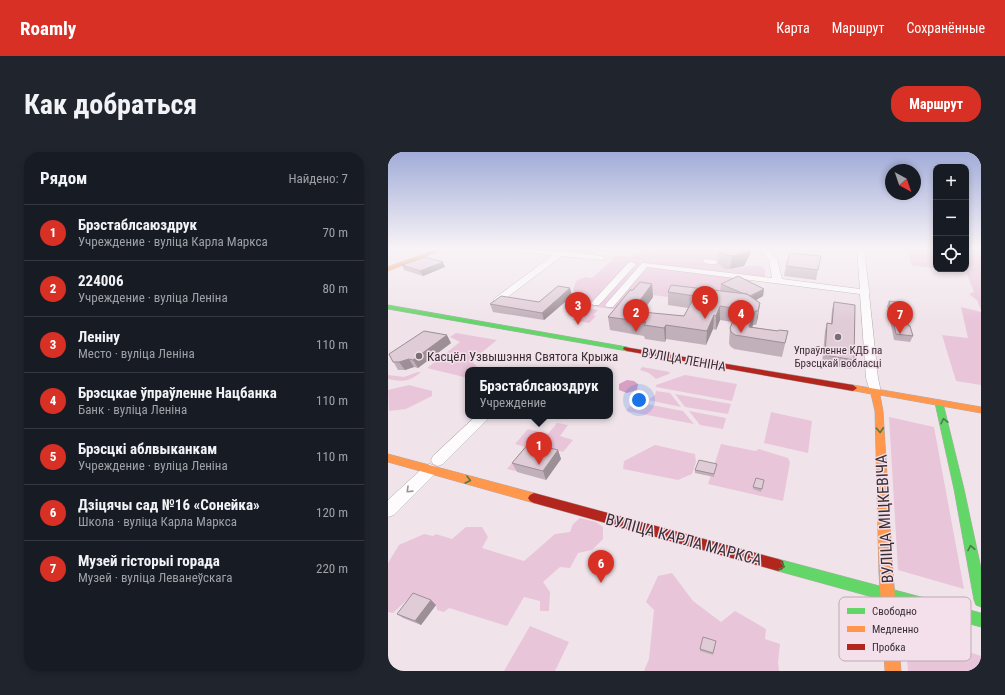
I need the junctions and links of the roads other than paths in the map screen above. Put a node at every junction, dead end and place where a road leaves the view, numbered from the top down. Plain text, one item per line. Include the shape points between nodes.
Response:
1 (533, 273) edge
2 (623, 273) edge
3 (638, 273) edge
4 (718, 273) edge
5 (775, 273) edge
6 (864, 273) edge
7 (779, 280) junction
8 (866, 292) junction
9 (498, 300) edge
10 (596, 303) dead end
11 (610, 305) dead end
12 (388, 307) edge
13 (875, 392) junction
14 (939, 403) junction
15 (981, 410) edge
16 (481, 419) edge
17 (388, 458) edge
18 (434, 465) junction
19 (388, 510) edge
20 (888, 594) junction
21 (888, 597) edge
22 (899, 597) edge
23 (981, 600) edge
24 (971, 617) edge
25 (981, 620) edge
26 (892, 661) edge
27 (893, 671) edge

1 - 9 street
2 - 10 street
3 - 11 street
4 - 7 street
5 - 7 street
6 - 8 street
7 - 8 street
8 - 13 street
12 - 13 main road, ВУЛІЦА ЛЕНІНА
13 - 14 main road, ВУЛІЦА ЛЕНІНА
13 -> 20 main road, ВУЛІЦА МІЦКЕВІЧА via 879,411
14 - 15 main road, ВУЛІЦА ЛЕНІНА
23 -> 14 main road
16 - 18 street
17 - 18 main road, ВУЛІЦА КАРЛА МАРКСА
18 -> 19 street
18 -> 20 main road, ВУЛІЦА КАРЛА МАРКСА
20 - 21 main road, ВУЛІЦА МІЦКЕВІЧА
20 - 22 main road, ВУЛІЦА КАРЛА МАРКСА
24 - 25 main road, ВУЛІЦА КАРЛА МАРКСА
26 - 27 main road, ВУЛІЦА МІЦКЕВІЧА

